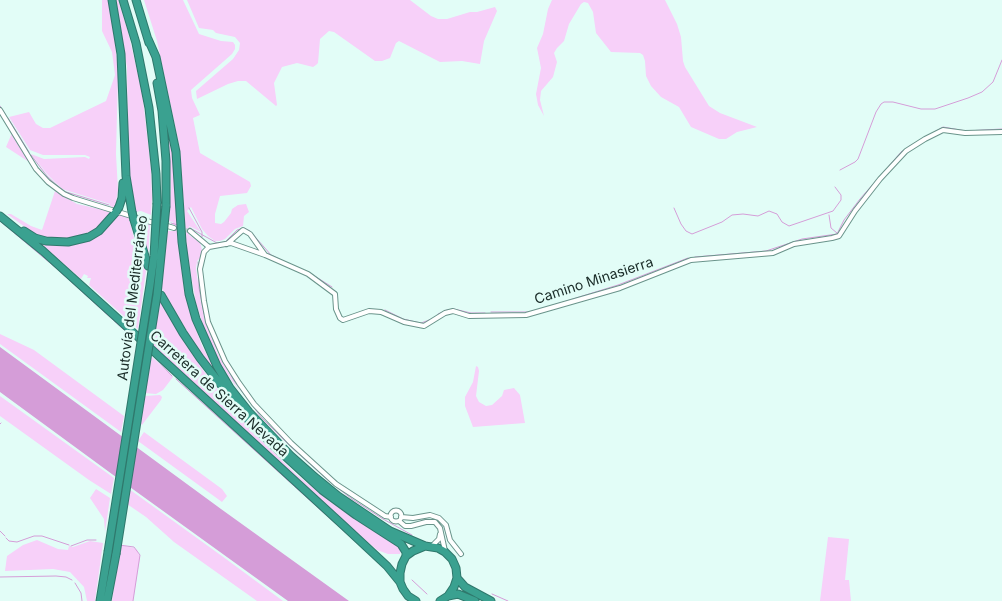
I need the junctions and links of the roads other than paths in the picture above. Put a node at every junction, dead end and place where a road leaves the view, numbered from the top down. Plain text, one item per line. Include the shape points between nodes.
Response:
1 (112, 0) edge
2 (123, 0) edge
3 (136, 0) edge
4 (148, 39) junction
5 (0, 110) edge
6 (1002, 132) edge
7 (125, 153) junction
8 (0, 216) edge
9 (12, 225) junction
10 (174, 228) tunnel mouth
11 (190, 231) tunnel mouth
12 (226, 244) junction
13 (209, 247) junction
14 (265, 255) junction
15 (148, 266) dead end
16 (161, 295) dead end
17 (391, 517) junction
18 (400, 519) junction
19 (441, 532) junction
20 (428, 546) junction
21 (445, 552) junction
22 (373, 553) junction
23 (461, 554) dead end
24 (406, 556) junction
25 (402, 564) junction
26 (457, 578) junction
27 (400, 582) junction
28 (448, 596) junction
29 (100, 601) edge
30 (107, 601) edge
31 (416, 601) edge
32 (441, 601) edge
33 (475, 601) edge
34 (491, 601) edge

1 - 7 highway via 121,54
2 - 29 highway, Autovía del Mediterráneo, bridge via 142,65 149,108 156,174 156,238
3 - 4 highway, Autovía del Mediterráneo
4 - 20 highway via 156,57 176,152 189,294 217,366 248,412 316,478 390,531
4 - 30 highway, Autovía del Mediterráneo, bridge via 162,111 166,206 158,287
5 - 10 street via 36,169 64,194
6 - 14 street, Camino Minasierra via 943,130 906,151 880,179 839,236 794,244 773,253 691,260 620,288 526,315 469,316 453,311 424,326 369,311 343,320 331,290 308,274
7 - 9 highway via 118,210 99,231 68,242 46,241
7 - 15 highway, bridge via 132,212
8 - 9 highway, Carretera de Sierra Nevada
9 - 22 highway, Carretera de Sierra Nevada
11 - 13 street
12 - 13 street, Camino Minasierra
12 - 14 street, Camino Minasierra
12 - 14 street via 243,230 250,234
13 - 17 street via 204,252 200,269 208,322 225,361 239,383 291,443 336,484
16 - 24 highway via 200,358 250,422 322,490 401,544
17 - 18 street via 394,521
17 - 18 street via 396,511
18 - 19 street via 405,526 435,522
18 - 23 street via 430,515 440,518
19 - 20 street via 439,539
19 - 21 street
20 - 21 highway
20 - 24 highway
21 - 26 highway via 452,559
22 - 25 highway, Carretera de Sierra Nevada via 392,565
22 - 27 highway, Carretera de Sierra Nevada
24 - 25 highway
25 - 27 highway
26 - 28 highway
26 - 34 highway via 465,587
27 - 31 highway, Carretera de Sierra Nevada via 408,596
28 - 32 highway
28 - 33 highway via 458,594

